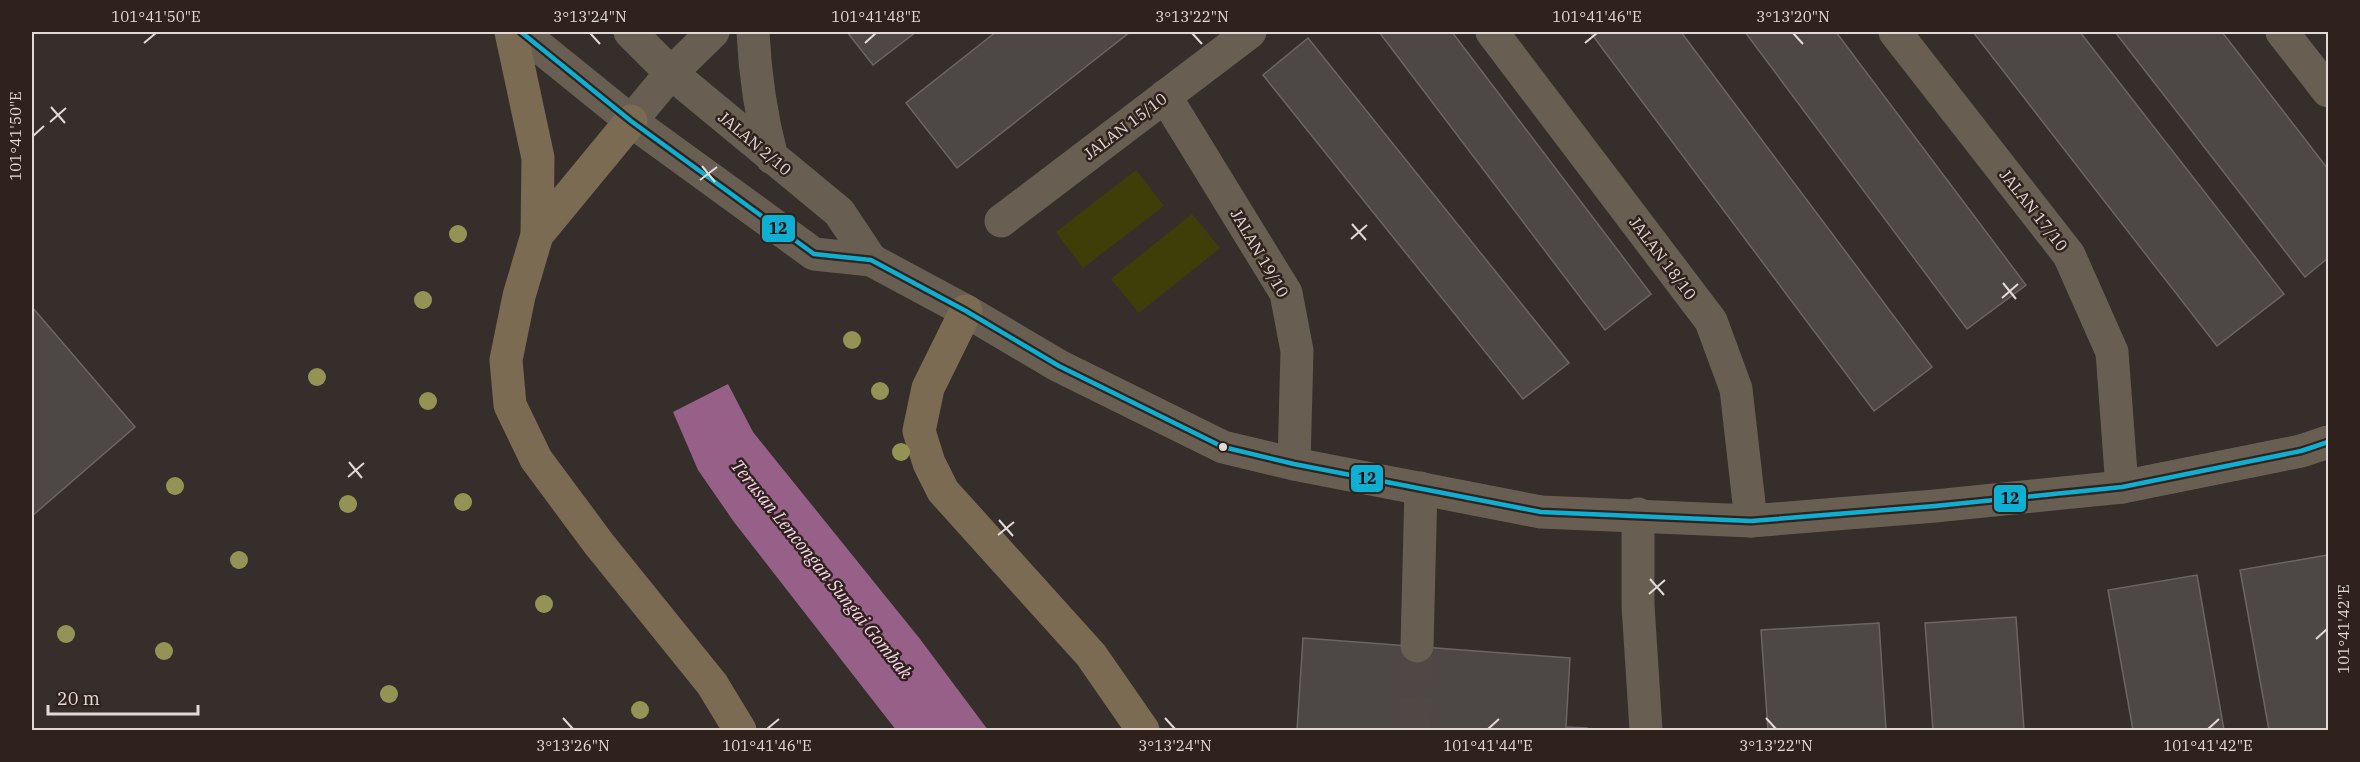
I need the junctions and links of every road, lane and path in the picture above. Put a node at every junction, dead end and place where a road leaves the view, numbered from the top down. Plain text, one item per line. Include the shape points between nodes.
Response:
1 (511, 32) edge
2 (521, 32) edge
3 (630, 32) edge
4 (714, 32) edge
5 (753, 32) edge
6 (1250, 32) edge
7 (1492, 32) edge
8 (1895, 32) edge
9 (2282, 32) edge
10 (671, 73) junction
11 (2328, 91) edge
12 (1165, 96) junction
13 (632, 122) junction
14 (772, 158) junction
15 (1001, 221) dead end
16 (537, 235) junction
17 (871, 260) junction
18 (966, 311) junction
19 (2328, 442) edge
20 (1294, 464) junction
21 (2122, 486) junction
22 (1420, 488) junction
23 (1638, 514) junction
24 (1750, 521) junction
25 (1417, 646) tunnel mouth
26 (740, 730) edge
27 (1143, 730) edge
28 (1646, 730) edge

1 - 16 highway via 538,158
2 - 13 street, JALAN 2/10
3 - 10 street, JALAN 2/10
4 - 10 street
5 - 14 street via 754,70
6 - 12 street, JALAN 15/10
7 - 24 street, JALAN 18/10 via 1711,321 1736,389
8 - 21 street, JALAN 17/10 via 2069,255 2112,352
9 - 11 street
10 - 13 street
10 - 14 street, JALAN 2/10
12 - 15 street, JALAN 15/10
12 - 20 street, JALAN 19/10 via 1286,292 1297,351
13 - 16 highway
13 - 17 street, JALAN 2/10 via 814,254
14 - 17 street, JALAN 2/10 via 838,212
16 - 26 highway via 506,360 510,405 536,459 712,684
17 - 18 street, JALAN 2/10
18 - 20 street, JALAN 2/10 via 1059,366 1223,447
18 - 27 highway via 928,388 919,431 929,464 943,491 1091,654
19 - 21 street, JALAN 2/10 via 2301,451
20 - 22 street, JALAN 2/10
21 - 24 street, JALAN 2/10
22 - 23 street, JALAN 2/10 via 1541,512
22 - 25 street
23 - 24 street, JALAN 2/10
23 - 28 street via 1638,605

